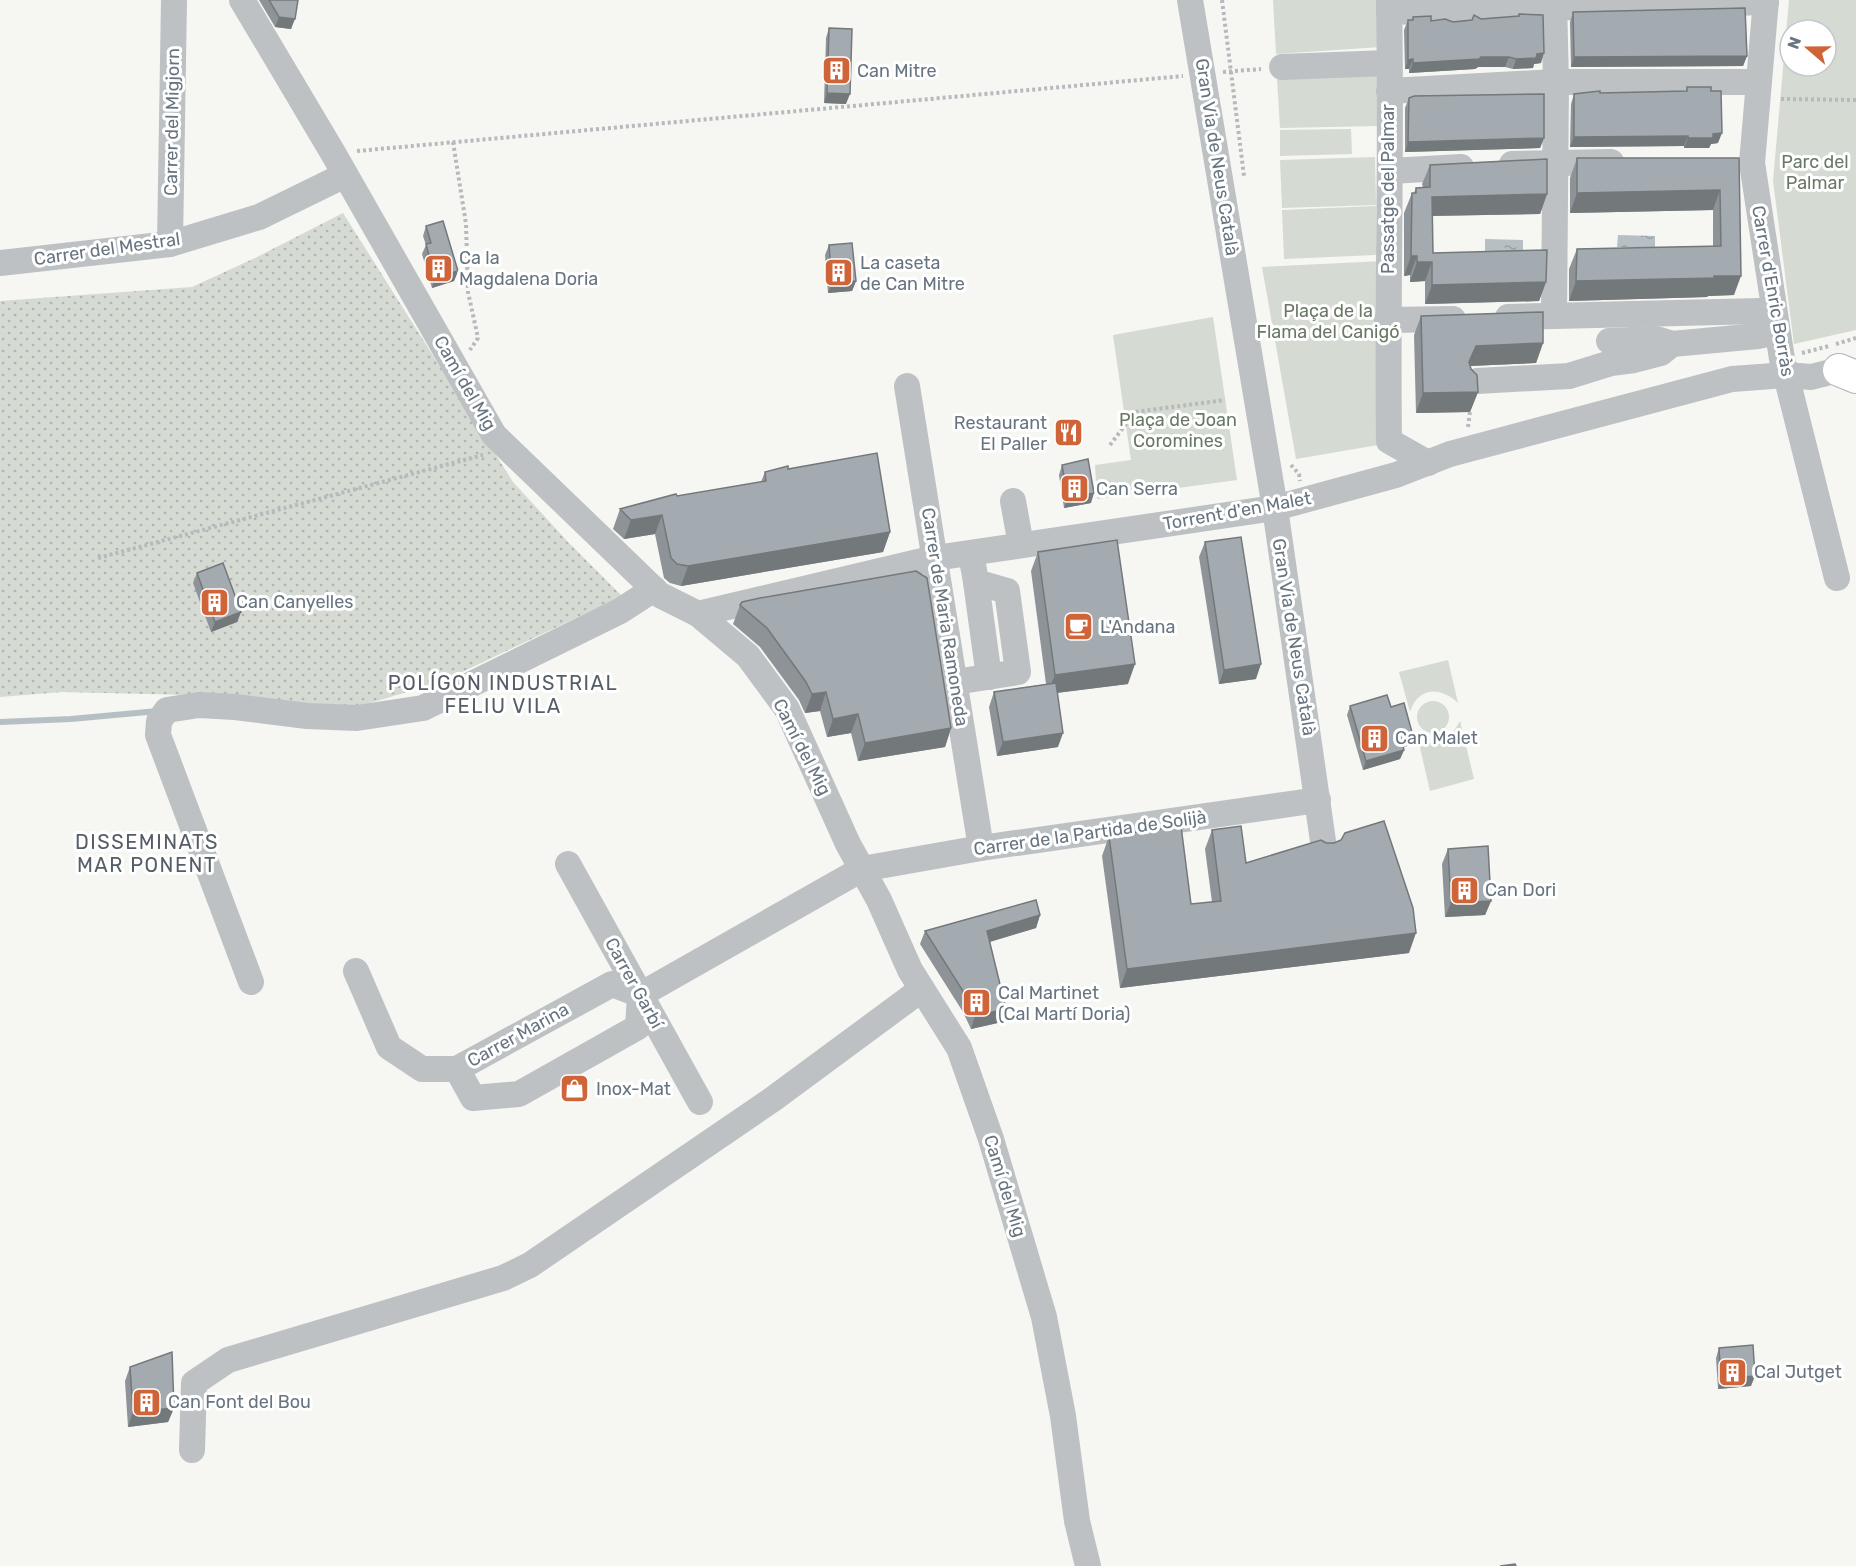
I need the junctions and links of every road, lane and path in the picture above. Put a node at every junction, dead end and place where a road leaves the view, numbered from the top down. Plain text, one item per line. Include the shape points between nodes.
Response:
1 (174, 0) edge
2 (242, 0) edge
3 (1191, 0) edge
4 (1766, 1) edge
5 (1554, 3) edge
6 (1389, 6) edge
7 (1388, 63) junction
8 (1282, 67) joint
9 (1204, 74) junction
10 (1556, 82) junction
11 (1758, 82) junction
12 (1389, 91) junction
13 (1781, 99) dead end
14 (1856, 100) edge
15 (453, 142) junction
16 (1555, 162) junction
17 (1639, 162) edge
18 (339, 164) junction
19 (1390, 171) junction
20 (170, 244) junction
21 (0, 263) edge
22 (1554, 316) junction
23 (1387, 320) junction
24 (1775, 322) junction
25 (1609, 340) dead end
26 (1672, 344) junction
27 (458, 370) junction
28 (1850, 370) edge
29 (1786, 375) junction
30 (1477, 381) edge
31 (906, 386) dead end
32 (1225, 400) dead end
33 (1470, 412) edge
34 (1467, 431) dead end
35 (1110, 445) dead end
36 (508, 448) junction
37 (1290, 463) dead end
38 (1428, 463) junction
39 (1301, 487) dead end
40 (1013, 501) dead end
41 (1275, 508) junction
42 (1021, 545) junction
43 (971, 553) junction
44 (98, 558) dead end
45 (935, 558) junction
46 (1837, 578) dead end
47 (976, 582) junction
48 (654, 589) junction
49 (698, 614) junction
50 (1012, 630) junction
51 (984, 643) junction
52 (955, 682) junction
53 (1318, 800) junction
54 (981, 848) junction
55 (1324, 848) edge
56 (568, 864) dead end
57 (862, 869) junction
58 (356, 971) dead end
59 (251, 982) dead end
60 (922, 989) junction
61 (640, 995) junction
62 (457, 1069) junction
63 (699, 1102) dead end
64 (192, 1450) dead end
65 (1088, 1566) edge

1 - 20 street, Carrer del Migjorn
2 - 18 street, Camí del Mig
3 - 9 street, Gran Via de Neus Català
4 - 5 street
4 - 11 street, Carrer d'Enric Borràs
5 - 6 street
5 - 10 street
6 - 7 street, Passatge del Palmar
7 - 8 street
7 - 12 street, Passatge del Palmar
8 - 9 path
9 - 15 path
9 - 41 street, Gran Via de Neus Català
10 - 11 street
10 - 12 street
10 - 16 street
11 - 24 street, Carrer d'Enric Borràs via 1743,163
12 - 19 street, Passatge del Palmar
13 - 14 path
15 - 18 path
15 - 27 path via 466,224 468,292 478,338
16 - 17 street
16 - 19 street
16 - 22 street
18 - 20 street, Carrer del Mestral via 259,217
18 - 27 street, Camí del Mig
19 - 23 street, Passatge del Palmar
20 - 21 street, Carrer del Mestral
22 - 23 street
22 - 24 street via 1762,311
23 - 38 street, Passatge del Palmar via 1389,441
24 - 26 street
24 - 29 street, Carrer d'Enric Borràs
25 - 26 street via 1656,339
26 - 30 street via 1661,353 1569,376
27 - 36 street, Camí del Mig via 494,435
28 - 29 street, Torrent d'en Malet via 1811,378
29 - 38 street, Torrent d'en Malet via 1732,379
29 - 46 street, Carrer d'Enric Borràs
31 - 45 street, Carrer de Maria Ramoneda
32 - 35 path via 1135,412
33 - 34 path
36 - 44 path
36 - 48 street, Camí del Mig
37 - 39 path via 1299,474
38 - 41 street, Torrent d'en Malet
40 - 42 street
41 - 42 street, Torrent d'en Malet
41 - 53 street, Gran Via de Neus Català
42 - 43 street, Torrent d'en Malet
43 - 45 street, Torrent d'en Malet
43 - 47 street
45 - 49 street, Torrent d'en Malet
45 - 52 street, Carrer de Maria Ramoneda
47 - 50 street via 1007,591
47 - 51 street
48 - 49 street, Camí del Mig
48 - 59 street via 620,611 423,708 357,718 199,705 166,710 159,721 158,735
49 - 57 street, Camí del Mig via 748,656 787,709
50 - 51 street
50 - 51 street via 1018,672
51 - 52 street
52 - 54 street, Carrer de Maria Ramoneda
53 - 54 street, Carrer de la Partida de Solijà
53 - 55 street, Gran Via de Neus Català
54 - 57 street, Carrer de la Partida de Solijà
56 - 61 street, Carrer Garbí
57 - 60 street, Camí del Mig
57 - 61 street
58 - 62 street via 389,1047 422,1069
60 - 64 street via 773,1099 530,1265 503,1278 228,1360 194,1383
60 - 65 street, Camí del Mig via 959,1048 991,1139 1044,1317 1077,1521
61 - 62 street, Carrer Marina via 612,984
61 - 62 street, Carrer Marina via 638,1027 519,1095 473,1098
61 - 63 street, Carrer Garbí

